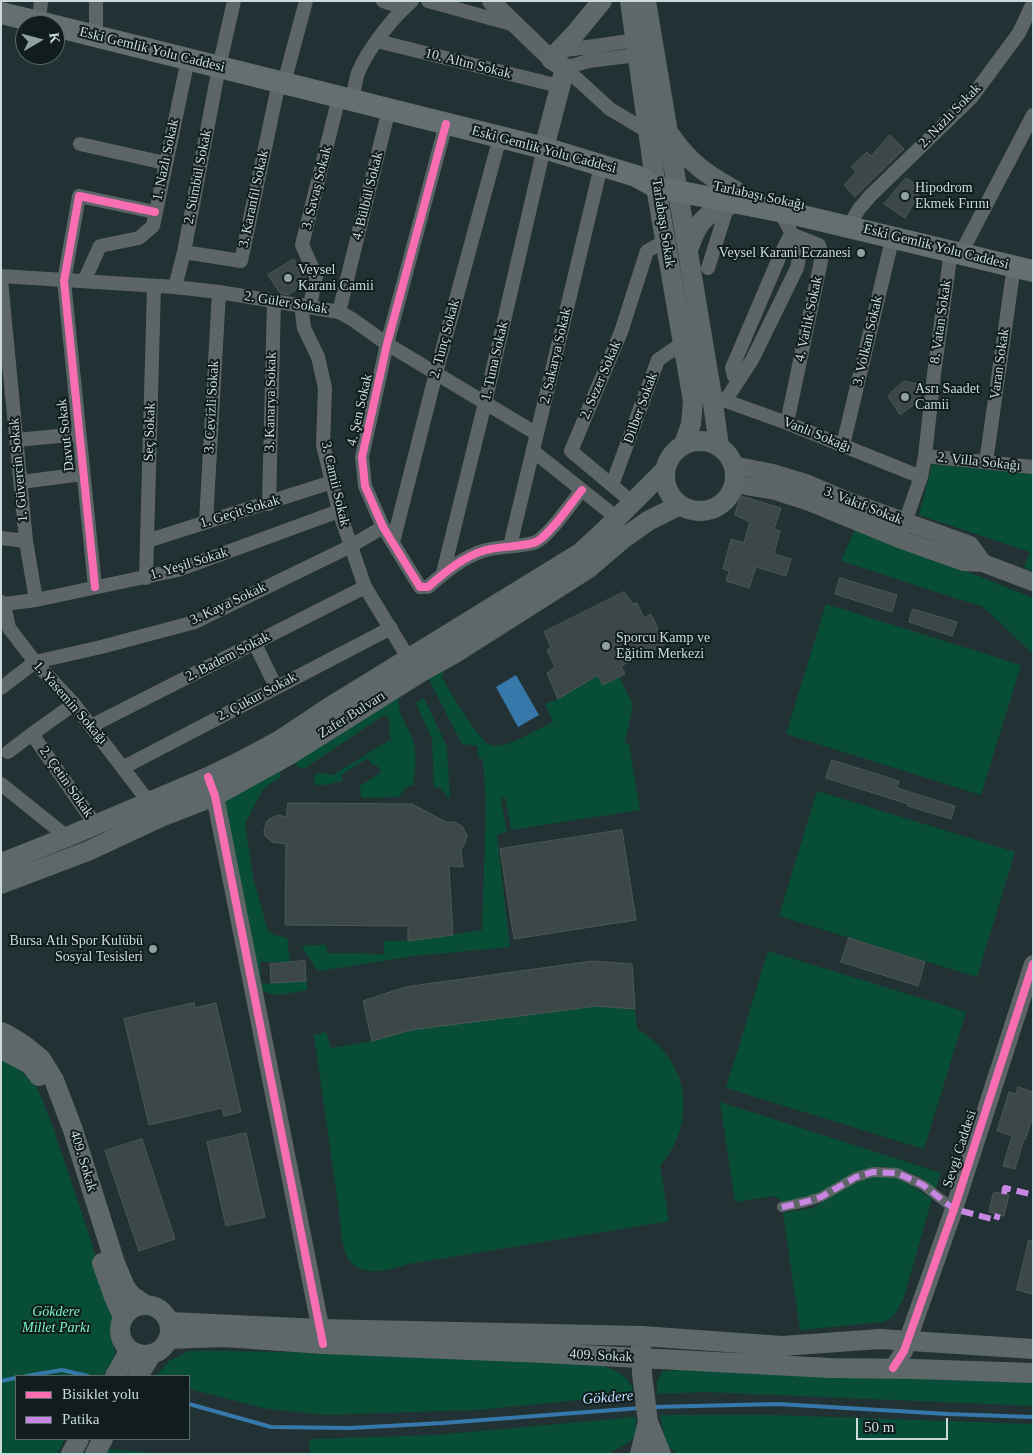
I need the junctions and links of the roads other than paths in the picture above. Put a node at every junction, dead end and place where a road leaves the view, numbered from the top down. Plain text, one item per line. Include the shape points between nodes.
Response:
1 (96, 1) edge
2 (234, 1) edge
3 (306, 1) edge
4 (383, 1) edge
5 (428, 1) edge
6 (491, 1) edge
7 (630, 1) edge
8 (646, 1) edge
9 (601, 2) edge
10 (1033, 3) edge
11 (408, 5) edge
12 (1, 12) edge
13 (21, 15) edge
14 (65, 25) edge
15 (516, 25) junction
16 (96, 36) junction
17 (377, 41) junction
18 (645, 46) junction
19 (188, 59) junction
20 (559, 66) junction
21 (219, 67) junction
22 (282, 83) junction
23 (346, 99) junction
24 (389, 109) junction
25 (1031, 122) edge
26 (446, 124) junction
27 (659, 133) junction
28 (500, 137) junction
29 (80, 144) dead end
30 (544, 148) junction
31 (165, 163) junction
32 (601, 166) junction
33 (660, 181) junction
34 (734, 199) junction
35 (779, 210) junction
36 (155, 212) junction
37 (853, 219) junction
38 (791, 234) junction
39 (885, 235) junction
40 (665, 241) junction
41 (184, 252) junction
42 (688, 252) junction
43 (956, 252) junction
44 (1027, 267) edge
45 (708, 268) dead end
46 (1, 278) edge
47 (64, 281) junction
48 (84, 281) junction
49 (154, 286) junction
50 (175, 287) junction
51 (219, 292) junction
52 (274, 301) junction
53 (306, 306) junction
54 (339, 312) junction
55 (684, 342) junction
56 (387, 344) junction
57 (436, 373) junction
58 (739, 380) junction
59 (718, 399) junction
60 (485, 402) junction
61 (787, 423) junction
62 (78, 434) junction
63 (537, 434) junction
64 (17, 440) junction
65 (684, 444) junction
66 (843, 445) junction
67 (719, 446) junction
68 (533, 450) junction
69 (925, 456) junction
70 (986, 462) junction
71 (1033, 467) edge
72 (664, 471) junction
73 (83, 474) junction
74 (734, 474) junction
75 (922, 477) junction
76 (21, 482) junction
77 (332, 482) junction
78 (612, 486) junction
79 (582, 490) junction
80 (633, 503) junction
81 (269, 504) junction
82 (680, 505) junction
83 (340, 511) junction
84 (617, 518) junction
85 (206, 522) junction
86 (383, 527) junction
87 (902, 531) junction
88 (1, 538) edge
89 (26, 541) junction
90 (147, 541) junction
91 (394, 542) junction
92 (351, 546) junction
93 (510, 546) junction
94 (444, 573) junction
95 (146, 578) junction
96 (1033, 582) edge
97 (95, 587) junction
98 (365, 587) junction
99 (36, 600) junction
100 (2, 603) edge
101 (391, 628) junction
102 (5, 631) edge
103 (254, 644) junction
104 (409, 658) junction
105 (35, 662) junction
106 (276, 687) junction
107 (1, 688) edge
108 (74, 704) junction
109 (91, 726) junction
110 (32, 734) junction
111 (8, 752) dead end
112 (124, 768) junction
113 (208, 776) junction
114 (1, 784) edge
115 (215, 796) junction
116 (148, 801) junction
117 (95, 824) junction
118 (67, 837) junction
119 (1, 863) edge
120 (1, 884) edge
121 (1033, 964) edge
122 (1, 1032) edge
123 (1, 1049) edge
124 (782, 1207) dead end
125 (954, 1209) junction
126 (144, 1304) junction
127 (124, 1317) junction
128 (170, 1330) junction
129 (322, 1336) junction
130 (642, 1336) junction
131 (908, 1340) junction
132 (1033, 1349) edge
133 (127, 1352) junction
134 (145, 1364) edge
135 (642, 1366) junction
136 (893, 1368) junction
137 (1033, 1373) edge
138 (116, 1375) edge
139 (648, 1422) junction
140 (78, 1440) edge
141 (102, 1440) edge
142 (71, 1454) edge
143 (95, 1454) edge
144 (640, 1454) edge
145 (661, 1454) edge

1 - 16 street
2 - 21 street, 2. Sümbül Sokak
3 - 22 street
4 - 11 street
5 - 15 street
6 - 15 street
7 - 18 main road
8 - 18 main road
9 - 20 main road
10 - 37 street, 2. Nazlı Sokak via 1019,33 971,98 870,196
11 - 17 street, 3. Savaş Sokak
12 - 13 main road, Eski Gemlik Yolu Caddesi
14 - 16 main road, Eski Gemlik Yolu Caddesi
15 - 20 street
16 - 19 main road, Eski Gemlik Yolu Caddesi
17 - 20 street, 10. Altın Sokak
17 - 23 street, 3. Savaş Sokak
18 - 20 street via 588,62
18 - 27 main road
19 - 21 main road, Eski Gemlik Yolu Caddesi
19 - 31 street, 1. Nazlı Sokak
20 - 27 street via 610,109
20 - 30 main road
21 - 22 main road, Eski Gemlik Yolu Caddesi
21 - 41 street, 2. Sümbül Sokak
22 - 23 main road, Eski Gemlik Yolu Caddesi
22 - 41 street, 3. Karanfil Sokak via 241,260
23 - 24 main road, Eski Gemlik Yolu Caddesi
23 - 53 street, 3. Savaş Sokak via 302,245 316,276
24 - 26 main road, Eski Gemlik Yolu Caddesi
24 - 54 street, 4. Bülbül Sokak
25 - 43 street, 8. Vatan Sokak
26 - 28 main road, Eski Gemlik Yolu Caddesi
26 - 56 street, 4. Şen Sokak
27 - 33 main road
27 - 34 main road
28 - 30 main road, Eski Gemlik Yolu Caddesi
28 - 57 street, 2. Tunç Sokak
29 - 31 street
30 - 32 main road, Eski Gemlik Yolu Caddesi
30 - 60 street, 1. Tuna Sokak
31 - 36 street, 1. Nazlı Sokak
32 - 33 main road, Eski Gemlik Yolu Caddesi
32 - 63 street, 2. Sakarya Sokak
33 - 34 main road, Eski Gemlik Yolu Caddesi
33 - 40 main road, Tarlabaşı Sokak
33 - 42 main road
34 - 35 main road, Eski Gemlik Yolu Caddesi
34 - 37 main road, Tarlabaşı Sokağı via 808,205
34 - 42 main road via 704,217 694,232
34 - 45 street
35 - 38 street
35 - 39 main road, Eski Gemlik Yolu Caddesi
36 - 47 street, Davut Sokak via 79,196
36 - 48 street, 1. Nazlı Sokak via 152,226 139,238 100,246
37 - 39 main road, Tarlabaşı Sokağı
38 - 58 street via 732,368
38 - 58 street via 800,252 797,268
38 - 61 street, 4. Varlık Sokak via 819,245 822,256
39 - 43 main road, Eski Gemlik Yolu Caddesi
39 - 66 street, 3. Volkan Sokak
40 - 55 main road, Tarlabaşı Sokak
40 - 78 street, 2. Sezer Sokak via 648,250 621,332 571,451
41 - 50 street, 2. Sümbül Sokak
42 - 59 main road
43 - 44 main road, Eski Gemlik Yolu Caddesi
43 - 69 street, 8. Vatan Sokak via 934,374
44 - 70 street, Varan Sokak
46 - 47 street, 2. Güler Sokak
46 - 64 street, 1. Güvercin Sokak
47 - 48 street, 2. Güler Sokak
47 - 62 street, Davut Sokak
48 - 49 street, 2. Güler Sokak
49 - 50 street, 2. Güler Sokak
49 - 90 street, Seç Sokak
50 - 51 street, 2. Güler Sokak
51 - 52 street, 2. Güler Sokak
51 - 85 street, 3. Cevizli Sokak
52 - 53 street, 2. Güler Sokak
52 - 81 street, 3. Kanarya Sokak
53 - 54 street, 2. Güler Sokak
53 - 77 street, 3. Camii Sokak via 304,328 318,356 325,388 323,445
54 - 56 street, 2. Güler Sokak
55 - 65 main road, Tarlabaşı Sokak via 693,401 691,424
55 - 78 street, Dilber Sokak via 658,360
56 - 57 street, 2. Güler Sokak
56 - 86 street, 4. Şen Sokak via 362,457 366,486
57 - 60 street, 2. Güler Sokak
57 - 91 street, 2. Tunç Sokak
58 - 59 street
59 - 61 street, Vanlı Sokağı
59 - 67 main road
60 - 63 street, 2. Güler Sokak
60 - 94 street, 1. Tuna Sokak
61 - 66 street, Vanlı Sokağı
62 - 64 street
62 - 73 street, Davut Sokak
63 - 68 street, 2. Sakarya Sokak
64 - 76 street, 1. Güvercin Sokak
65 - 67 main road via 696,440
65 - 72 main road via 674,450
66 - 75 street, Vanlı Sokağı
67 - 74 main road via 728,454
68 - 79 street
68 - 93 street, 2. Sakarya Sokak
69 - 70 street, 2. Villa Sokağı
69 - 75 street, 8. Vatan Sokak
70 - 71 street, 2. Villa Sokağı
72 - 80 main road, Zafer Bulvarı
72 - 82 main road via 668,493
73 - 76 street
73 - 97 street, Davut Sokak
74 - 82 main road via 733,489 718,506 696,511
74 - 87 street, 3. Vakıf Sokak via 775,491
75 - 87 street, 8. Vatan Sokak
76 - 89 street, 1. Güvercin Sokak
77 - 81 street, 1. Geçit Sokak
77 - 83 street, 3. Camii Sokak
78 - 80 street, 2. Sezer Sokak
79 - 84 street
79 - 93 street, 4. Şen Sokak via 544,537 534,543
80 - 84 main road, Zafer Bulvarı
81 - 85 street, 1. Geçit Sokak
82 - 115 main road, Zafer Bulvarı via 648,521 589,568 452,655 289,755
83 - 92 street, 3. Camii Sokak
83 - 95 street, 1. Yeşil Sokak via 178,570
84 - 104 main road, Zafer Bulvarı via 580,553
85 - 90 street, 1. Geçit Sokak
86 - 91 street, 4. Şen Sokak
86 - 92 street, 3. Kaya Sokak
87 - 96 street, 3. Vakıf Sokak via 964,562 983,563
88 - 89 street
89 - 99 street, 1. Güvercin Sokak
90 - 95 street, Seç Sokak
91 - 94 street, 4. Şen Sokak via 420,587 428,587
92 - 98 street
92 - 105 street, 3. Kaya Sokak via 195,622
93 - 94 street, 4. Şen Sokak via 471,556
95 - 97 street, 1. Yeşil Sokak
97 - 99 street, 1. Yeşil Sokak
98 - 101 street
98 - 103 street, 2. Badem Sokak
99 - 100 street, 1. Yeşil Sokak
100 - 102 street, 1. Yasemin Sokağı
101 - 104 street
101 - 106 street, 2. Çukur Sokak
102 - 105 street, 1. Yasemin Sokağı
103 - 106 street
103 - 109 street, 2. Badem Sokak
104 - 113 main road, Zafer Bulvarı via 280,740
105 - 107 street
105 - 108 street, 1. Yasemin Sokağı
106 - 112 street, 2. Çukur Sokak
108 - 109 street, 1. Yasemin Sokağı
108 - 110 street, 2. Çetin Sokak
109 - 112 street, 1. Yasemin Sokağı
110 - 111 street
110 - 117 street, 2. Çetin Sokak
112 - 116 street, 1. Yasemin Sokağı
113 - 115 street
113 - 116 main road, Zafer Bulvarı
114 - 118 street
115 - 120 main road, Zafer Bulvarı via 88,851
115 - 129 street
116 - 117 main road, Zafer Bulvarı
117 - 118 main road, Zafer Bulvarı
118 - 119 main road, Zafer Bulvarı
121 - 125 street, Sevgi Caddesi
122 - 126 main road, 409. Sokak via 41,1059 54,1080 115,1263 125,1287
123 - 127 main road, 409. Sokak via 30,1064 48,1087 66,1130 104,1269
124 - 125 street via 821,1196 856,1177 873,1172 897,1174 923,1185
125 - 131 street, Sevgi Caddesi
126 - 127 main road via 129,1310
126 - 128 main road via 160,1309
127 - 133 main road via 120,1333
128 - 129 main road, 409. Sokak
128 - 134 main road via 165,1346
129 - 130 main road, 409. Sokak
129 - 135 main road, 409. Sokak via 609,1356
130 - 131 main road, 409. Sokak via 782,1346
130 - 135 main road
131 - 132 main road, 409. Sokak
131 - 136 street, Sevgi Caddesi
133 - 134 main road via 143,1355
133 - 138 main road
135 - 136 main road, 409. Sokak
135 - 139 main road
136 - 137 main road, 409. Sokak
139 - 144 main road
139 - 145 main road
140 - 142 main road
141 - 143 main road

